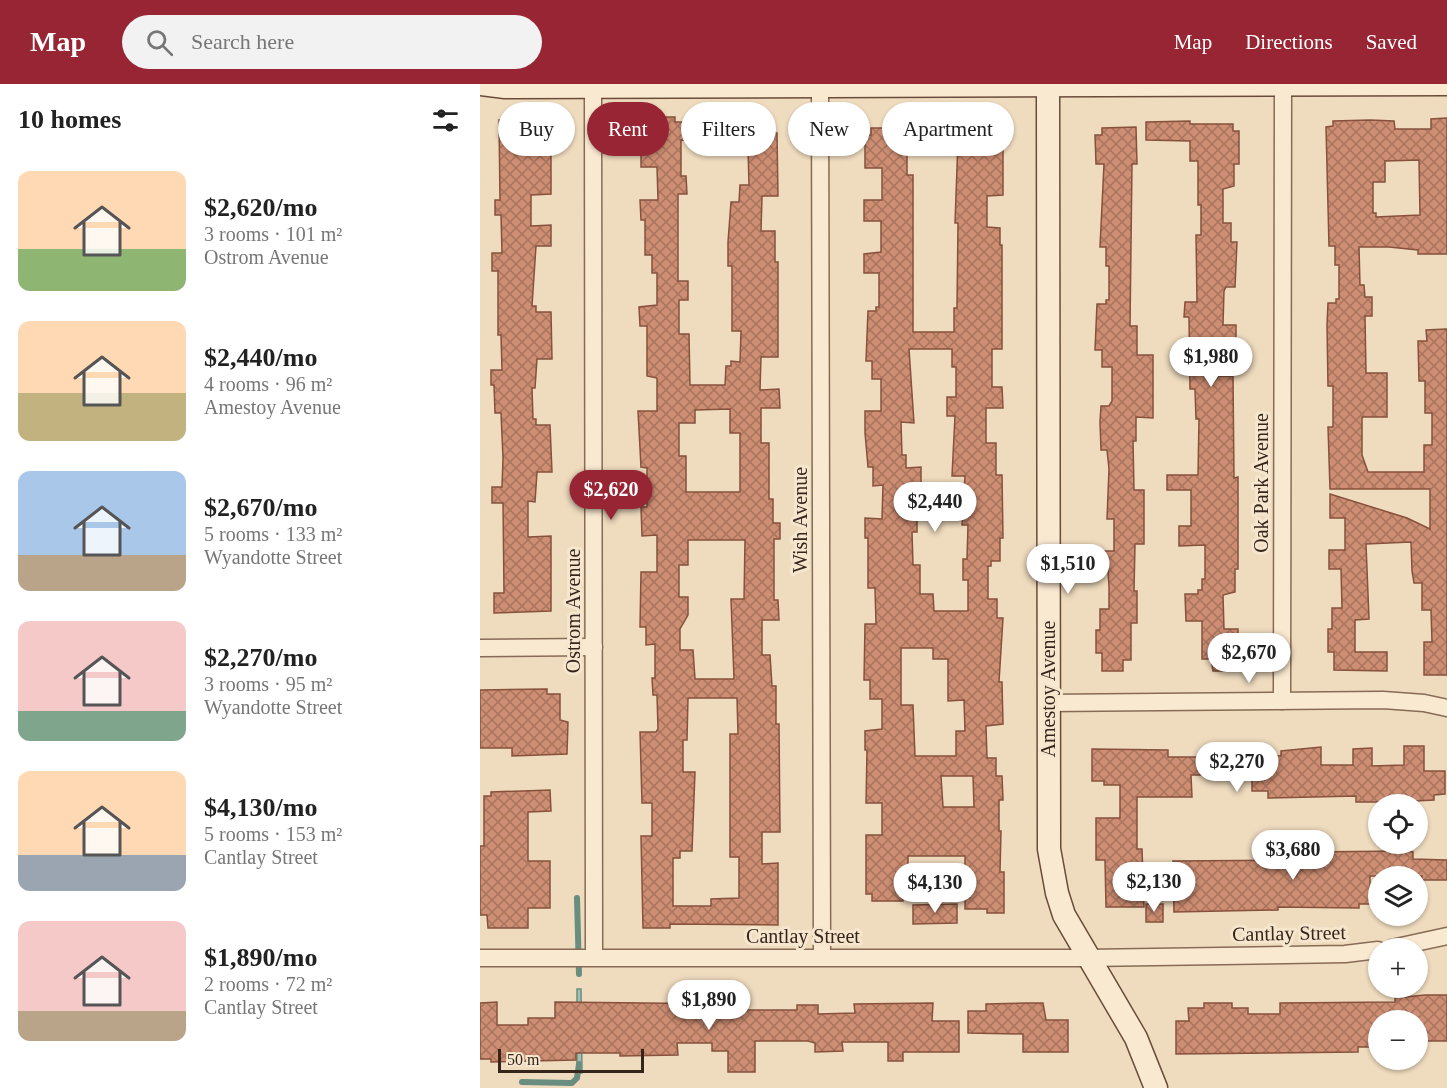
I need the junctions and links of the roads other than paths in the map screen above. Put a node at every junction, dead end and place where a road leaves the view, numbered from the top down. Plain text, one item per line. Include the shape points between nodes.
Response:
1 (480, 84) edge
2 (1447, 84) edge
3 (593, 85) edge
4 (820, 85) edge
5 (1048, 85) edge
6 (1283, 85) edge
7 (594, 647) junction
8 (480, 648) edge
9 (1282, 701) junction
10 (1047, 703) junction
11 (1447, 708) edge
12 (1447, 936) edge
13 (1428, 940) edge
14 (1368, 951) edge
15 (594, 957) junction
16 (822, 957) junction
17 (480, 958) edge
18 (1087, 958) junction
19 (1156, 1088) edge

1 - 3 street
2 - 6 street
3 - 4 street
3 - 7 street, Ostrom Avenue
4 - 5 street
4 - 16 street, Wish Avenue
5 - 6 street
5 - 10 street, Amestoy Avenue
6 - 9 street, Oak Park Avenue
7 - 8 street
7 - 15 street, Ostrom Avenue
9 - 10 street
9 - 11 street via 1383,700
10 - 18 street, Amestoy Avenue via 1049,849 1064,915
12 - 13 street
14 - 18 street, Cantlay Street
15 - 16 street, Cantlay Street
15 - 17 street, Cantlay Street
16 - 18 street, Cantlay Street
18 - 19 street, Amestoy Avenue via 1136,1038

